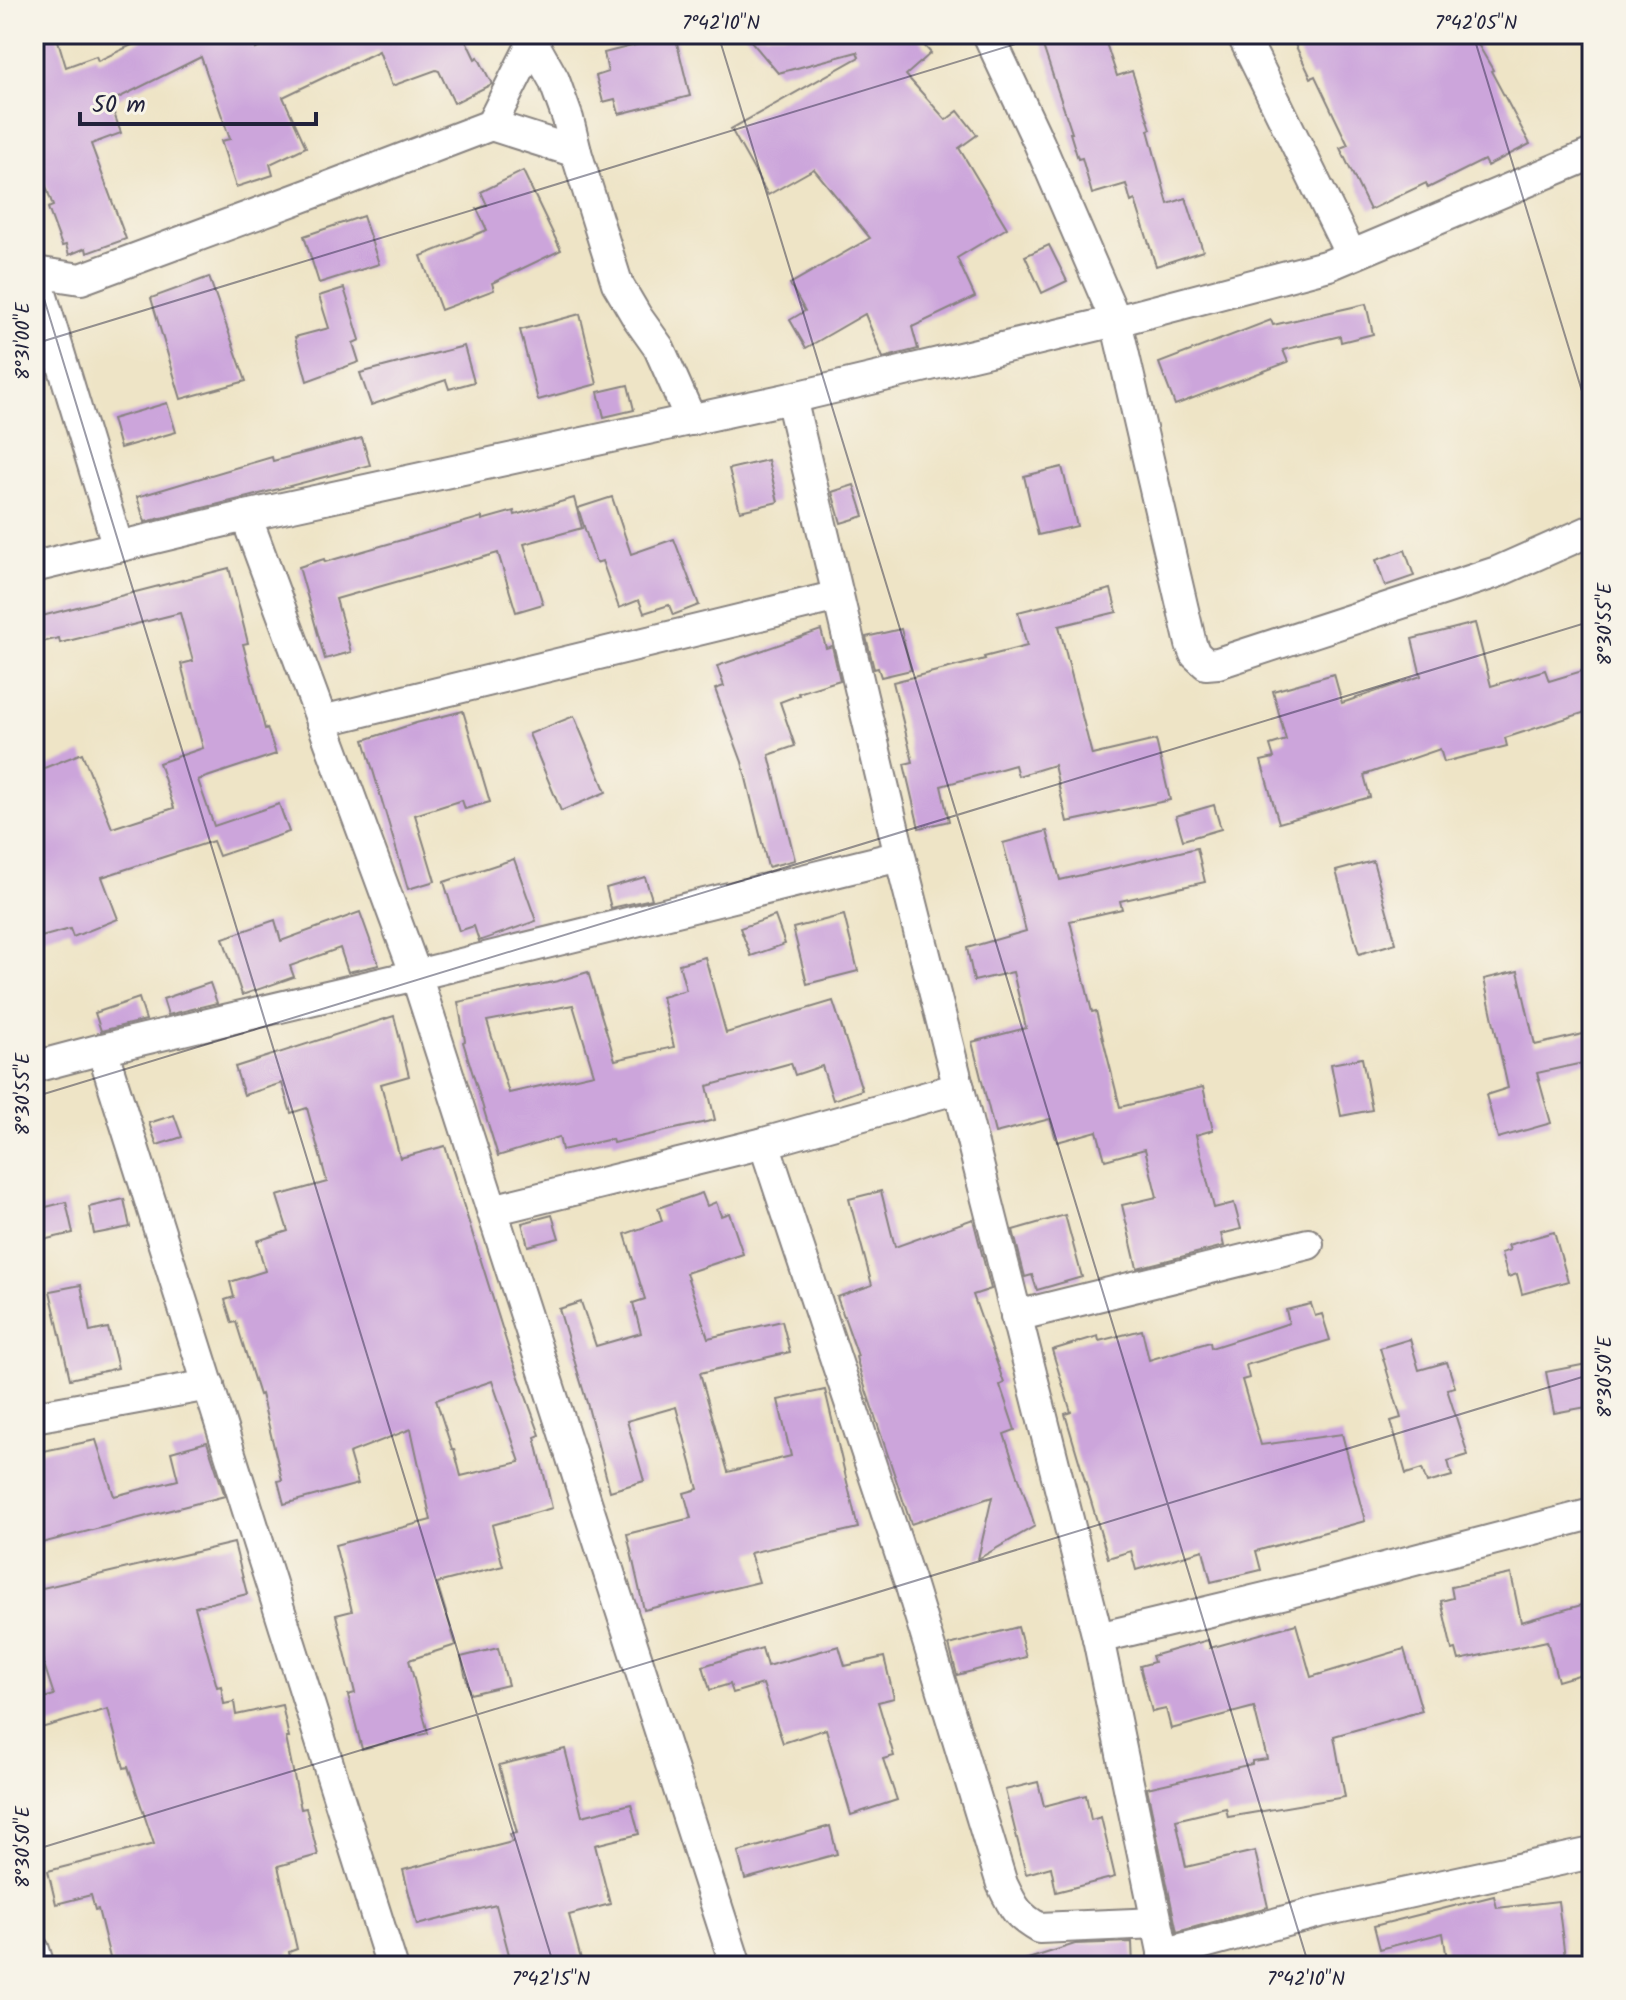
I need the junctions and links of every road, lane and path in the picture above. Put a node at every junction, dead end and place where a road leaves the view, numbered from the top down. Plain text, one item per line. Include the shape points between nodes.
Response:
1 (988, 34) edge
2 (1242, 34) edge
3 (530, 38) edge
4 (491, 125) junction
5 (576, 152) junction
6 (1592, 154) edge
7 (1351, 255) junction
8 (34, 271) edge
9 (81, 279) junction
10 (1116, 321) junction
11 (51, 325) junction
12 (791, 398) junction
13 (691, 420) junction
14 (246, 516) junction
15 (1592, 530) edge
16 (118, 547) junction
17 (34, 567) edge
18 (838, 596) junction
19 (322, 721) junction
20 (900, 856) junction
21 (416, 975) junction
22 (102, 1049) junction
23 (34, 1067) edge
24 (959, 1088) junction
25 (764, 1143) junction
26 (492, 1210) junction
27 (1308, 1244) dead end
28 (1016, 1316) junction
29 (209, 1385) junction
30 (34, 1417) edge
31 (1592, 1514) edge
32 (1098, 1638) junction
33 (1592, 1853) edge
34 (1157, 1923) junction
35 (34, 1950) edge
36 (1165, 1960) edge
37 (39, 1966) edge
38 (392, 1966) edge
39 (736, 1966) edge

1 - 10 street
2 - 7 street
3 - 4 street
3 - 5 street via 554,80
4 - 5 street
4 - 9 street
5 - 13 street via 617,283 659,348
6 - 7 street
7 - 10 street
8 - 9 street
8 - 11 street
9 - 11 street
10 - 12 street
10 - 15 street via 1191,644 1206,664 1497,572
11 - 16 street
12 - 13 street
12 - 18 street
13 - 14 street
14 - 16 street
14 - 19 street
16 - 17 street
18 - 19 street
18 - 20 street
19 - 21 street
20 - 21 street
20 - 24 street
21 - 22 street
21 - 26 street
22 - 23 street
22 - 29 street
24 - 25 street
24 - 28 street
25 - 26 street
25 - 34 street via 911,1586 1002,1884 1015,1910 1039,1928
26 - 39 street
27 - 28 street
28 - 32 street
29 - 30 street
29 - 38 street
31 - 32 street
32 - 34 street
33 - 36 street via 1319,1912
34 - 36 street
35 - 37 street

